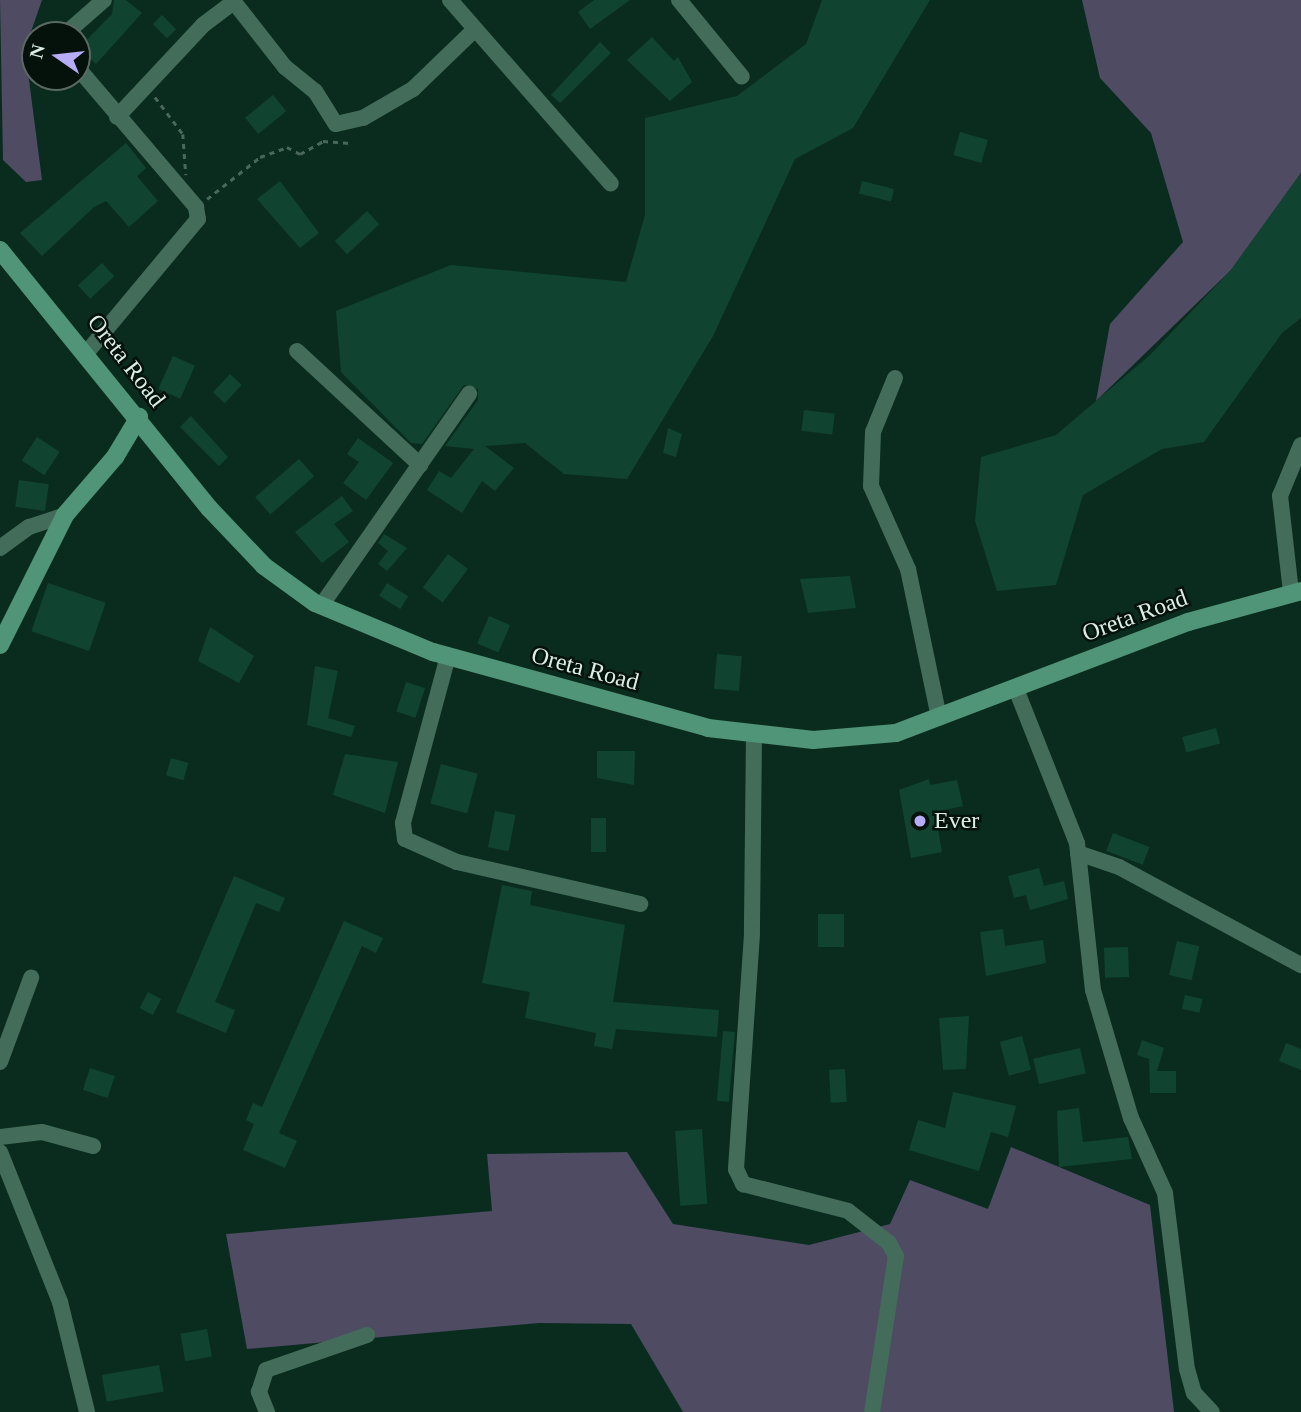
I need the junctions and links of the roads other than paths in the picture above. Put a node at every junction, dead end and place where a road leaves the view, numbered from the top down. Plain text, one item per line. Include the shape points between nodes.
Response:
1 (104, 0) edge
2 (450, 0) edge
3 (679, 0) edge
4 (80, 21) edge
5 (474, 30) junction
6 (742, 77) dead end
7 (91, 84) edge
8 (117, 117) junction
9 (611, 184) dead end
10 (0, 250) edge
11 (88, 351) junction
12 (297, 351) dead end
13 (895, 378) dead end
14 (469, 394) dead end
15 (139, 417) junction
16 (1301, 445) edge
17 (420, 464) junction
18 (65, 514) junction
19 (0, 548) edge
20 (1296, 592) edge
21 (321, 606) junction
22 (0, 645) edge
23 (448, 656) junction
24 (1016, 689) junction
25 (939, 719) junction
26 (754, 733) junction
27 (1078, 853) junction
28 (640, 904) dead end
29 (1301, 965) edge
30 (31, 978) dead end
31 (0, 1062) edge
32 (0, 1137) edge
33 (93, 1146) dead end
34 (0, 1152) edge
35 (367, 1335) dead end
36 (87, 1412) edge
37 (267, 1412) edge
38 (872, 1412) edge
39 (1212, 1412) edge

1 - 4 street
2 - 5 street
3 - 6 street
5 - 8 street via 412,89 363,118 336,124 315,91 285,67 234,2
5 - 9 street
7 - 8 street
8 - 11 street via 191,201 196,227
10 - 11 street, Oreta Road
11 - 15 street, Oreta Road
12 - 17 street
13 - 25 street via 873,432 871,486 908,569
14 - 17 street
15 - 18 street via 116,457
15 - 21 street, Oreta Road via 264,566
16 - 20 street via 1280,496
17 - 21 street
18 - 19 street via 30,527
18 - 22 street
20 - 24 street, Oreta Road via 1188,622
21 - 23 street, Oreta Road
23 - 26 street, Oreta Road via 708,728
23 - 28 street via 403,823 405,839 457,862
24 - 25 street, Oreta Road
24 - 27 street
25 - 26 street, Oreta Road via 896,733 855,737
26 - 38 street via 752,934 736,1170 743,1184 848,1211 875,1227 897,1256
27 - 29 street via 1119,867
27 - 39 street via 1093,990 1131,1118 1165,1194 1187,1369 1194,1393
30 - 31 street
32 - 33 street via 42,1132
34 - 36 street via 60,1302
35 - 37 street via 266,1370 259,1392

